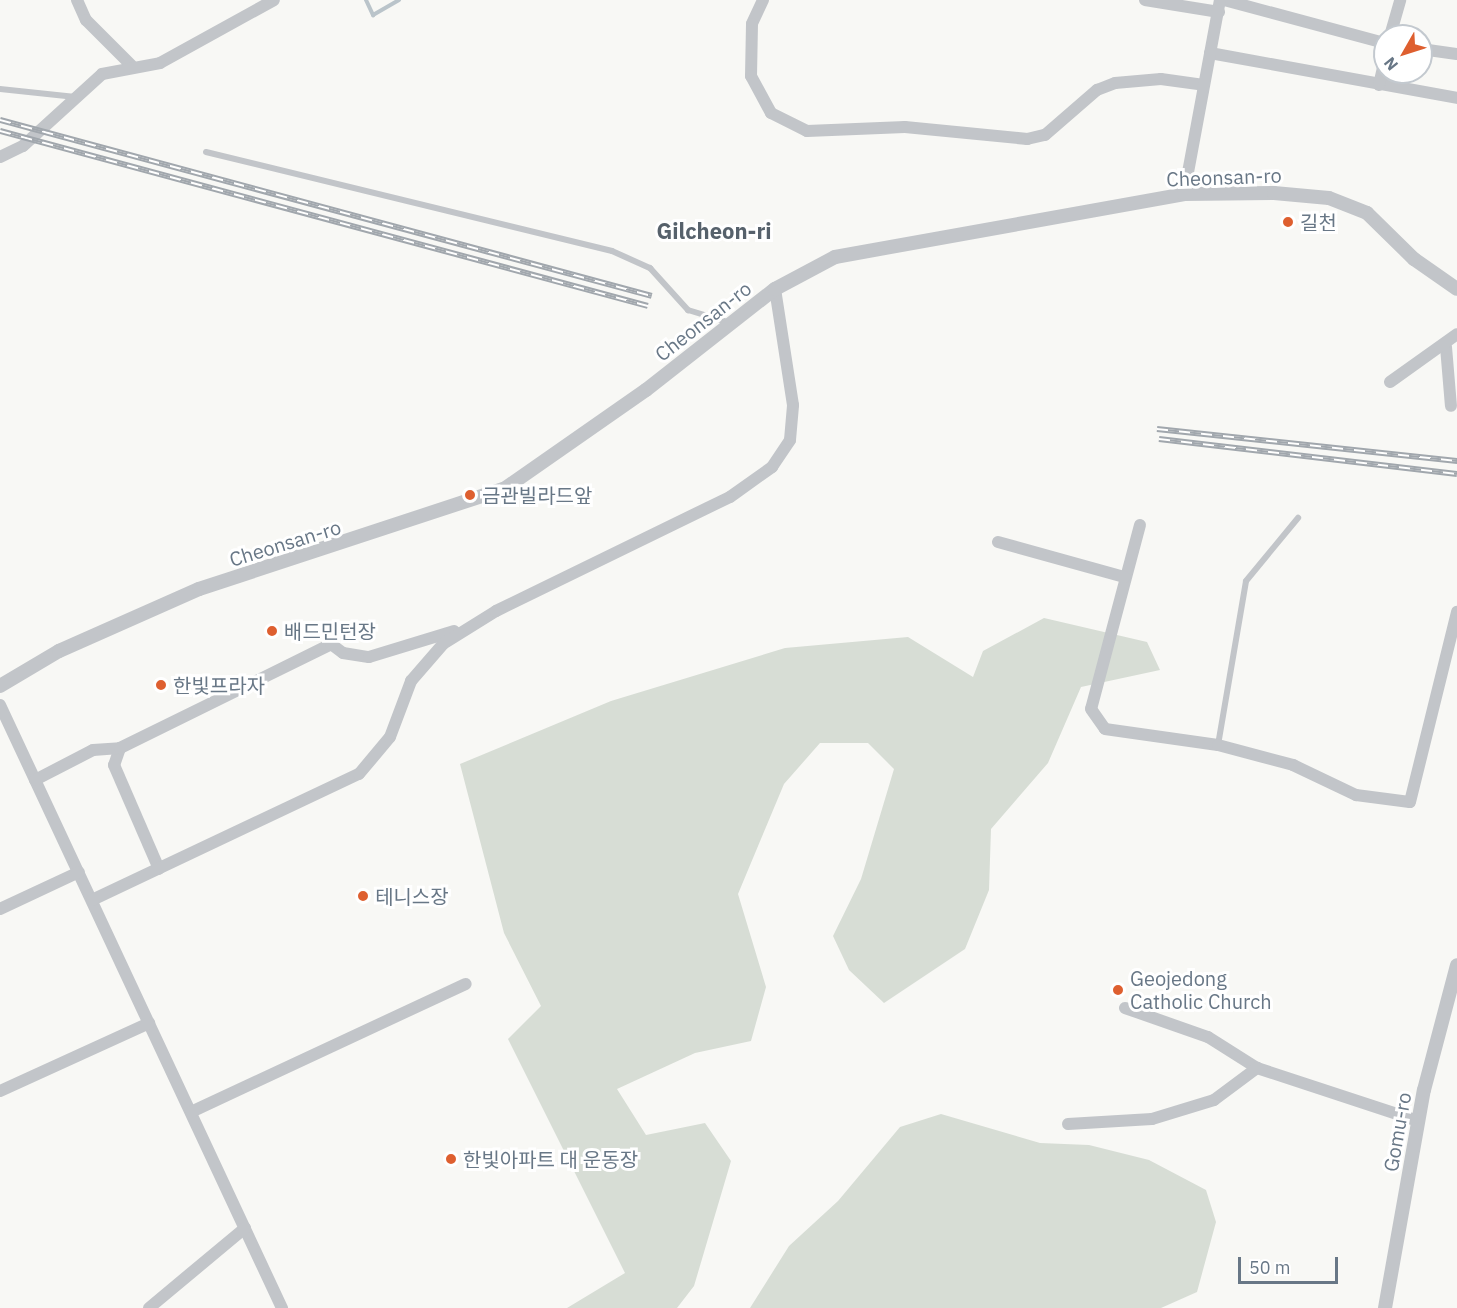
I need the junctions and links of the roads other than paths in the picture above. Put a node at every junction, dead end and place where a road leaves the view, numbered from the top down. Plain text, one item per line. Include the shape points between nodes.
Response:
1 (76, 0) edge
2 (274, 0) edge
3 (763, 0) edge
4 (1145, 0) edge
5 (1400, 0) edge
6 (1221, 4) edge
7 (1393, 24) edge
8 (1373, 40) edge
9 (1433, 51) edge
10 (1210, 53) junction
11 (1457, 54) edge
12 (131, 65) junction
13 (1204, 85) junction
14 (1379, 86) joint
15 (0, 89) edge
16 (76, 97) junction
17 (1457, 98) edge
18 (206, 152) dead end
19 (0, 157) edge
20 (1184, 194) junction
21 (775, 289) junction
22 (1457, 289) edge
23 (732, 323) junction
24 (1457, 334) edge
25 (1446, 347) junction
26 (1390, 382) dead end
27 (1451, 405) dead end
28 (1298, 518) dead end
29 (1140, 525) dead end
30 (998, 542) dead end
31 (1124, 577) junction
32 (1457, 612) edge
33 (467, 627) junction
34 (0, 686) edge
35 (0, 705) edge
36 (1218, 745) junction
37 (120, 748) junction
38 (35, 780) junction
39 (159, 869) junction
40 (79, 872) junction
41 (92, 900) junction
42 (0, 909) edge
43 (1457, 965) edge
44 (466, 984) dead end
45 (1125, 1008) dead end
46 (149, 1023) junction
47 (1257, 1068) junction
48 (0, 1091) edge
49 (191, 1112) junction
50 (1418, 1121) junction
51 (1068, 1124) dead end
52 (246, 1228) junction
53 (149, 1308) edge
54 (282, 1308) edge
55 (1385, 1308) edge

1 - 12 street via 86,20
2 - 12 street via 184,53 160,63
3 - 13 street via 752,24 751,76 771,112 807,131 905,127 1027,139 1046,135 1097,90 1115,83 1161,79
4 - 6 street
5 - 7 street
6 - 8 street
6 - 10 street
9 - 11 street
10 - 13 street
10 - 14 street
12 - 16 street via 102,74
13 - 20 street
14 - 17 street
15 - 16 lane
16 - 19 street via 23,146
18 - 23 lane via 612,251 650,268 688,310
20 - 21 street, Cheonsan-ro via 889,244 835,257
20 - 22 street, Cheonsan-ro via 1329,198 1367,213 1414,259
21 - 23 street, Cheonsan-ro
21 - 33 street via 793,405 790,440 772,467 730,497
23 - 34 street, Cheonsan-ro via 504,489 199,589 59,651
24 - 25 street
25 - 26 street
25 - 27 street
28 - 36 lane via 1245,581
29 - 31 street
30 - 31 street
31 - 36 street via 1091,709 1095,721 1123,734
32 - 36 street via 1410,802 1356,795 1293,765
33 - 37 street via 369,657 350,655 331,644
33 - 39 street via 442,644 411,681 390,737 359,774
35 - 38 street
37 - 38 street via 93,750
37 - 39 street via 114,765
38 - 40 street
39 - 41 street
40 - 41 street
40 - 42 street
41 - 46 street
43 - 50 street, Gomu-ro
44 - 49 street
45 - 47 street via 1208,1038
46 - 48 street
46 - 49 street
47 - 50 street
47 - 51 street via 1214,1100 1152,1119
49 - 52 street
50 - 55 street, Gomu-ro
52 - 53 street
52 - 54 street

